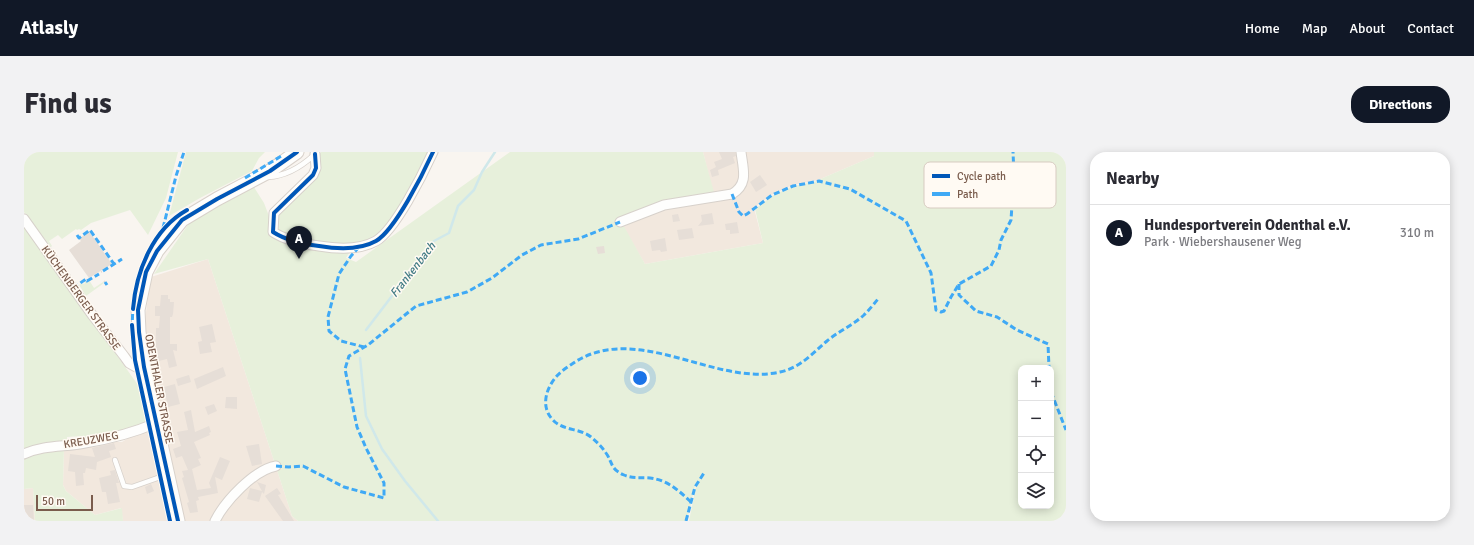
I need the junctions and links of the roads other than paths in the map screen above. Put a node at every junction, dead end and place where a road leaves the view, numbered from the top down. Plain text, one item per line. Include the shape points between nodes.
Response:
1 (297, 152) edge
2 (433, 152) edge
3 (741, 152) edge
4 (316, 153) edge
5 (256, 178) junction
6 (24, 219) edge
7 (620, 222) dead end
8 (144, 367) junction
9 (156, 423) junction
10 (24, 454) edge
11 (115, 460) dead end
12 (276, 466) dead end
13 (167, 475) junction
14 (178, 521) edge
15 (216, 521) edge

1 - 5 main road, ODENTHALER STRASSE
2 - 4 street via 412,193 387,231 366,246 351,248 301,243 280,237 273,232 274,213 313,175 316,168
3 - 7 street via 744,180 740,189 732,194 664,204
4 - 5 lane via 306,162 280,176
5 - 8 main road, ODENTHALER STRASSE via 182,220 157,251 146,272 138,317
6 - 8 street, KÜCHENBERGER STRASSE via 124,356 134,366
8 - 9 main road, ODENTHALER STRASSE
9 - 10 street, KREUZWEG via 134,432 84,444 52,446
9 - 13 main road, ODENTHALER STRASSE
11 - 13 lane via 124,486 127,487
12 - 15 street via 262,472 231,497 221,509
13 - 14 main road, ODENTHALER STRASSE

